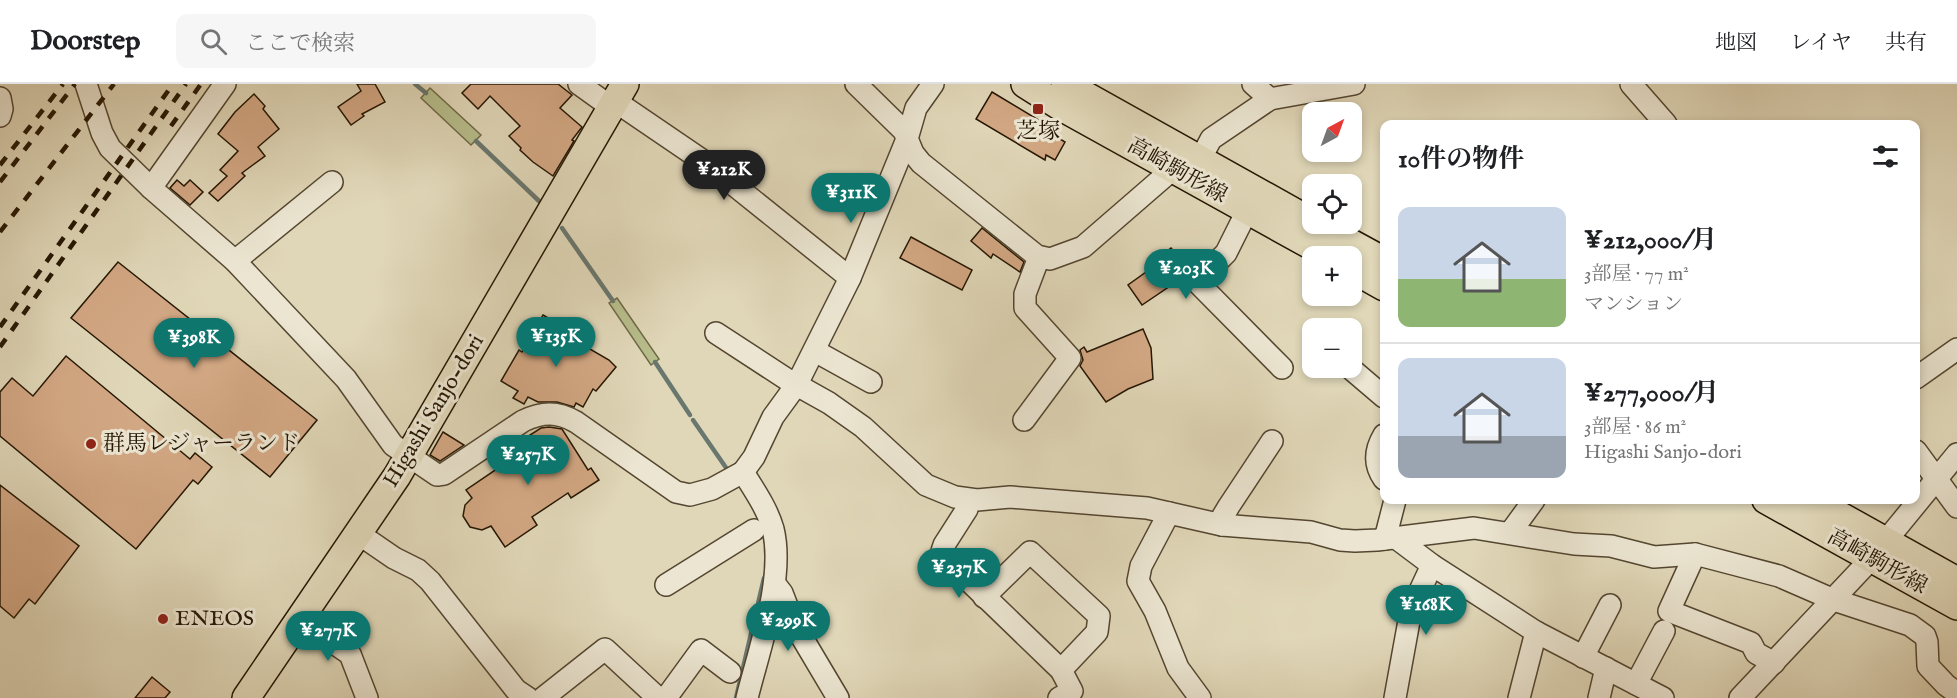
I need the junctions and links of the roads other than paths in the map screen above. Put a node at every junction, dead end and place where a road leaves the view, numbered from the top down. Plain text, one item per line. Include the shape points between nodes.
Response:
1 (86, 84) edge
2 (225, 84) edge
3 (579, 84) edge
4 (856, 84) edge
5 (933, 84) edge
6 (1025, 84) edge
7 (1065, 84) edge
8 (1253, 84) edge
9 (1354, 84) edge
10 (1631, 84) edge
11 (617, 97) edge
12 (0, 98) edge
13 (1270, 99) junction
14 (0, 116) edge
15 (1662, 120) edge
16 (907, 139) junction
17 (1200, 160) junction
18 (1173, 169) junction
19 (332, 182) dead end
20 (151, 188) junction
21 (1247, 211) junction
22 (1302, 216) edge
23 (1334, 234) edge
24 (1312, 246) edge
25 (1040, 257) junction
26 (1380, 259) edge
27 (235, 261) junction
28 (1362, 274) edge
29 (850, 278) junction
30 (1380, 285) edge
31 (716, 333) dead end
32 (1957, 349) edge
33 (815, 351) junction
34 (1282, 368) dead end
35 (1920, 375) edge
36 (1362, 378) edge
37 (872, 382) dead end
38 (797, 384) junction
39 (1380, 394) edge
40 (1024, 420) dead end
41 (1272, 441) dead end
42 (1380, 441) edge
43 (1957, 454) edge
44 (409, 457) junction
45 (1920, 457) edge
46 (1380, 473) edge
47 (736, 476) junction
48 (1936, 481) junction
49 (968, 500) junction
50 (1920, 500) edge
51 (1395, 504) edge
52 (1531, 504) edge
53 (1775, 504) edge
54 (1817, 504) edge
55 (1917, 504) edge
56 (1957, 507) edge
57 (1169, 513) junction
58 (1222, 525) junction
59 (754, 530) dead end
60 (1510, 533) junction
61 (359, 534) junction
62 (1391, 539) junction
63 (1879, 550) junction
64 (1695, 554) junction
65 (1432, 566) junction
66 (1957, 581) edge
67 (775, 584) junction
68 (666, 585) dead end
69 (984, 597) junction
70 (1834, 600) junction
71 (1610, 605) dead end
72 (1957, 606) edge
73 (299, 619) junction
74 (1664, 631) dead end
75 (1536, 632) junction
76 (1583, 657) junction
77 (1774, 663) junction
78 (1606, 668) junction
79 (1061, 670) junction
80 (730, 672) dead end
81 (1636, 684) junction
82 (1957, 693) edge
83 (246, 698) edge
84 (367, 698) edge
85 (528, 698) edge
86 (543, 698) edge
87 (658, 698) edge
88 (666, 698) edge
89 (747, 698) edge
90 (838, 698) edge
91 (1059, 698) edge
92 (1200, 698) edge
93 (1395, 698) edge
94 (1519, 698) edge
95 (1599, 698) edge
96 (1663, 698) edge
97 (1740, 698) edge

1 - 20 street via 110,148
2 - 20 street
3 - 11 street
4 - 16 street via 904,130
5 - 16 street via 916,108
6 - 18 main road, 高崎駒形線
7 - 17 main road, 高崎駒形線
8 - 13 street
9 - 13 street
10 - 15 street
11 - 29 street
11 - 44 main road, Higashi Sanjo-dori
12 - 14 street
13 - 17 street via 1211,139
16 - 25 street via 921,163
16 - 29 street
17 - 22 main road, 高崎駒形線
18 - 21 main road, 高崎駒形線
18 - 25 street via 1083,247 1050,259
19 - 27 street
20 - 27 street
21 - 24 main road, 高崎駒形線
21 - 34 street via 1231,246 1199,284
23 - 26 main road, 高崎駒形線
25 - 40 street via 1025,294 1025,308 1070,358
27 - 44 street via 327,358 393,445
28 - 30 main road
29 - 33 street
31 - 38 street
32 - 35 street
33 - 37 street
33 - 38 street
36 - 39 street
38 - 47 street via 773,417 754,457
38 - 49 street via 863,427 926,485
41 - 58 street via 1223,516
42 - 46 street
43 - 48 street
44 - 47 street via 437,475 444,474 523,421 553,413 576,422 676,492 699,494
44 - 61 main road, Higashi Sanjo-dori
45 - 48 street
47 - 67 street via 762,503 772,527
48 - 50 street
48 - 56 street
49 - 57 street via 1010,497
49 - 69 street via 967,509 942,551
51 - 62 street
52 - 60 street
53 - 63 main road, 高崎駒形線
54 - 63 main road, 高崎駒形線
55 - 63 street
57 - 58 street
57 - 92 street via 1141,566 1138,581 1178,668
58 - 62 street via 1311,532 1340,540
59 - 68 street
60 - 62 street via 1474,528
60 - 64 street via 1611,546 1654,557
61 - 73 main road, Higashi Sanjo-dori
61 - 85 street via 430,581 516,690
62 - 65 street
63 - 66 main road, 高崎駒形線
63 - 70 street
63 - 72 main road, 高崎駒形線
64 - 70 street via 1779,576
64 - 77 street via 1670,611 1751,643 1756,653
65 - 75 street
65 - 93 street via 1411,610
67 - 89 street
67 - 90 street
69 - 79 street
69 - 79 street via 1030,552 1099,616 1097,632
70 - 77 street
70 - 82 street via 1899,620 1925,636 1928,666
71 - 76 street
73 - 83 main road, Higashi Sanjo-dori
73 - 84 street via 350,654
74 - 81 street
75 - 76 street
75 - 94 street
76 - 78 street
77 - 97 street
78 - 81 street
78 - 95 street
79 - 91 street via 1072,691
80 - 88 street via 701,650
81 - 96 street
86 - 87 street via 605,650

